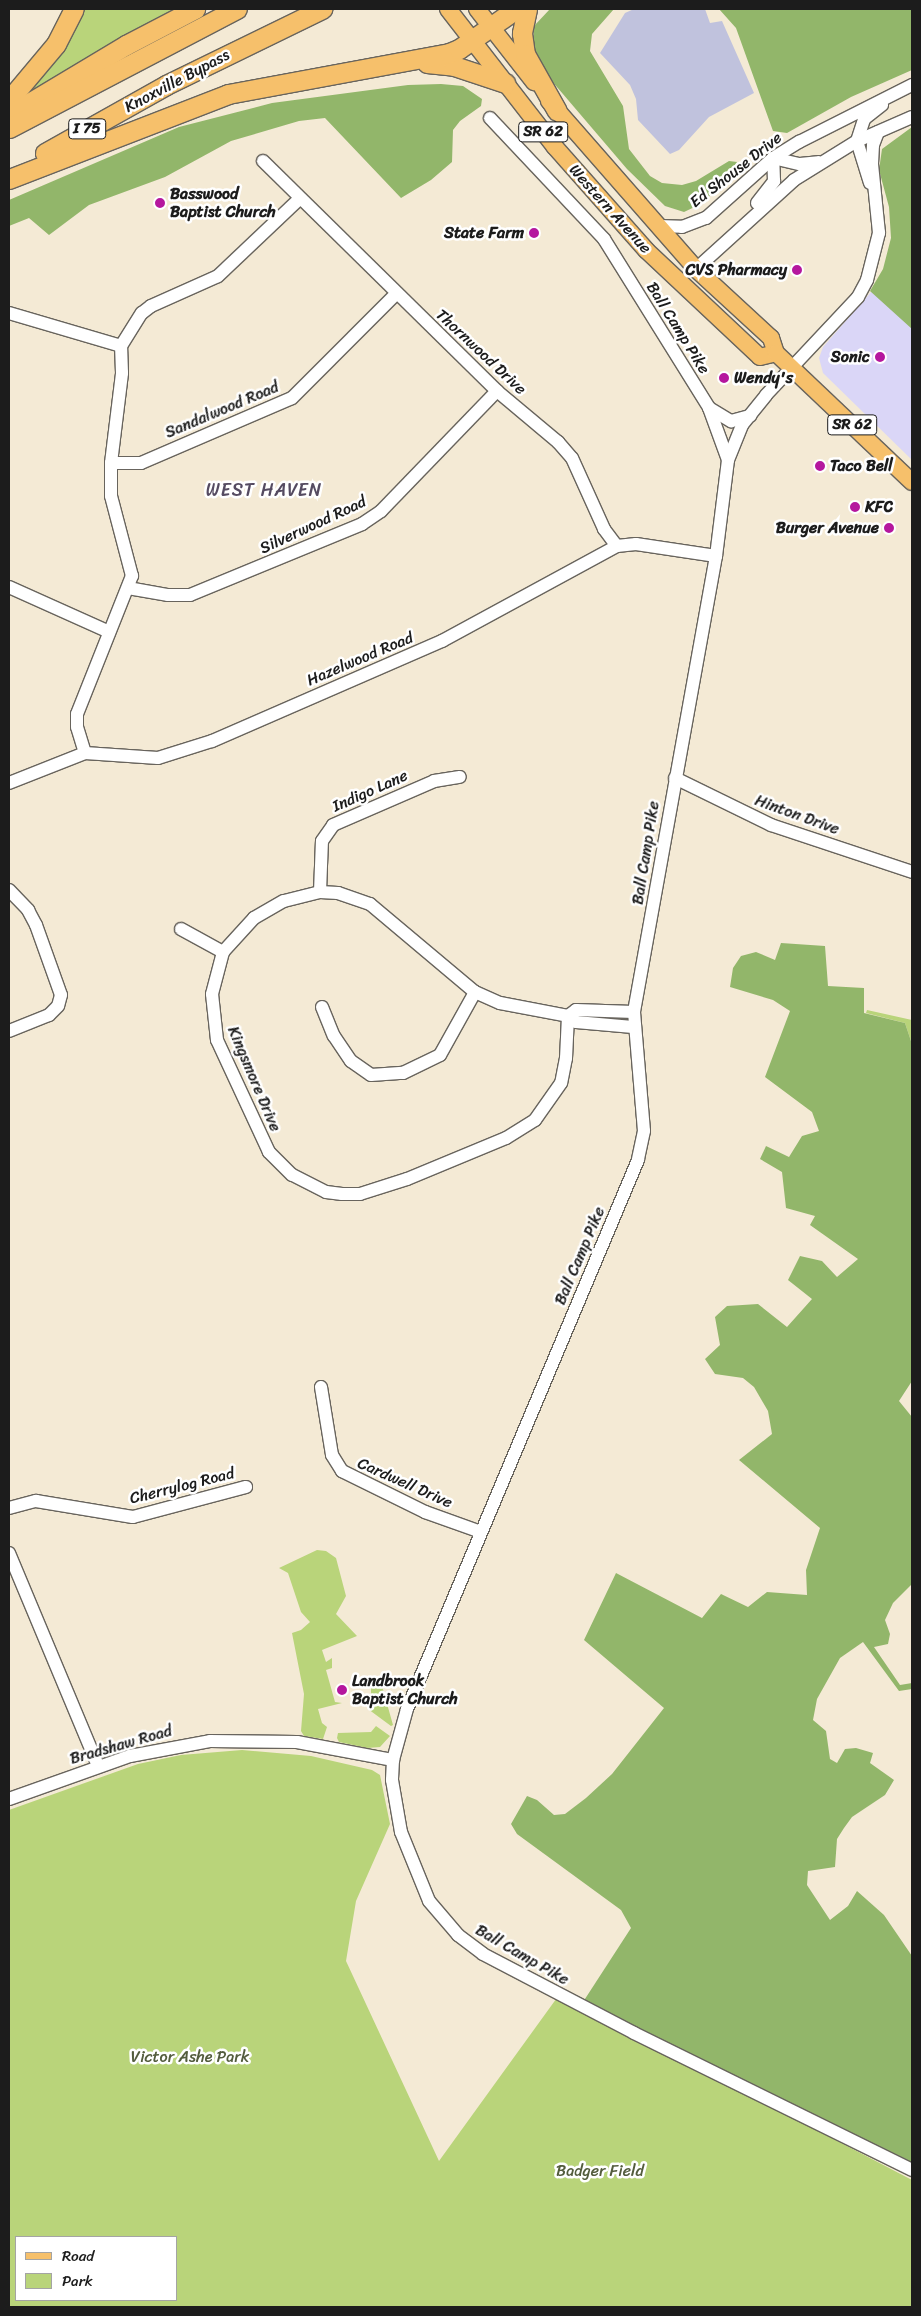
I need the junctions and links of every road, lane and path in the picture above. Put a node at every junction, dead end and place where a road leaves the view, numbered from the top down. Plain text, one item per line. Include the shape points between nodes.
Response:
1 (74, 9) edge
2 (195, 9) edge
3 (238, 9) edge
4 (322, 9) edge
5 (448, 9) edge
6 (477, 9) edge
7 (516, 9) edge
8 (527, 9) edge
9 (489, 25) junction
10 (472, 40) junction
11 (393, 63) junction
12 (505, 83) junction
13 (912, 85) edge
14 (912, 91) edge
15 (9, 100) edge
16 (557, 111) junction
17 (9, 116) edge
18 (912, 117) edge
19 (490, 118) dead end
20 (9, 128) edge
21 (878, 132) junction
22 (857, 141) junction
23 (774, 158) junction
24 (264, 161) dead end
25 (821, 162) junction
26 (9, 174) edge
27 (9, 179) edge
28 (299, 199) junction
29 (877, 199) junction
30 (658, 226) junction
31 (724, 244) junction
32 (646, 250) junction
33 (696, 270) junction
34 (396, 294) junction
35 (9, 313) edge
36 (121, 346) junction
37 (776, 353) junction
38 (792, 368) junction
39 (497, 392) junction
40 (709, 408) junction
41 (750, 416) junction
42 (728, 460) junction
43 (111, 463) junction
44 (912, 482) edge
45 (617, 546) junction
46 (716, 556) junction
47 (9, 587) edge
48 (128, 588) junction
49 (109, 632) junction
50 (85, 753) junction
51 (460, 777) dead end
52 (675, 778) junction
53 (9, 783) edge
54 (912, 872) edge
55 (9, 890) edge
56 (320, 892) junction
57 (181, 929) dead end
58 (223, 952) junction
59 (475, 992) junction
60 (322, 1006) dead end
61 (634, 1012) junction
62 (568, 1016) junction
63 (633, 1027) junction
64 (9, 1031) edge
65 (321, 1387) dead end
66 (246, 1486) dead end
67 (9, 1508) edge
68 (481, 1532) junction
69 (9, 1553) edge
70 (393, 1760) junction
71 (98, 1766) junction
72 (9, 1799) edge
73 (912, 2170) edge

1 - 15 highway via 56,44
2 - 17 highway via 126,44
3 - 20 highway, I 75
4 - 26 highway, Knoxville Bypass / I 75 via 166,85
5 - 10 main road, Western Avenue / SR 62
6 - 9 main road, Western Avenue / SR 62
7 - 9 highway
8 - 16 highway via 522,30 525,54
9 - 10 highway
9 - 16 main road, Western Avenue / SR 62
10 - 11 highway via 449,53
10 - 12 main road, Western Avenue / SR 62
11 - 12 highway via 454,66
11 - 27 highway via 228,94
12 - 32 main road, Western Avenue / SR 62 via 555,147
13 - 23 street, Ed Shouse Drive via 826,126
14 - 22 street via 881,106 864,119
16 - 30 main road, Western Avenue / SR 62
18 - 21 street
19 - 40 street, Ball Camp Pike via 600,232
21 - 22 street
21 - 29 street via 872,158
22 - 25 street
22 - 29 street
23 - 25 street via 800,164
23 - 30 street, Ed Shouse Drive via 706,218 682,227
23 - 31 street via 776,172 772,187 736,225
24 - 28 street, Thornwood Drive
25 - 31 street via 794,180
28 - 34 street, Thornwood Drive
28 - 36 street via 218,276 142,313
29 - 38 street via 879,234 867,280 858,297
30 - 33 main road, Western Avenue / SR 62
31 - 33 street
32 - 33 main road via 675,268 688,272
32 - 37 main road, Western Avenue via 760,357
33 - 37 main road, Western Avenue / SR 62 via 771,338
34 - 39 street, Thornwood Drive
34 - 43 street, Sandalwood Road via 292,398 141,463
35 - 36 street
36 - 43 street via 122,372
37 - 38 main road, Western Avenue / SR 62
38 - 41 street
38 - 44 main road, Western Avenue / SR 62
39 - 45 street, Thornwood Drive via 572,458 604,529
39 - 48 street, Silverwood Road via 381,512 362,524 190,595
40 - 41 street via 731,421
40 - 42 street, Ball Camp Pike
41 - 42 street via 735,438
42 - 46 street, Ball Camp Pike
43 - 48 street via 111,496 132,576
45 - 46 street, Hazelwood Road via 636,544
45 - 50 street, Hazelwood Road via 442,641 212,741 158,758
46 - 52 street, Ball Camp Pike
47 - 49 street
48 - 49 street
49 - 50 street via 77,714
50 - 53 street, Hazelwood Road
51 - 56 street, Indigo Lane via 434,781 333,825 322,841
52 - 54 street, Hinton Drive via 771,825
52 - 61 street, Ball Camp Pike
55 - 64 street via 28,910 36,925 61,995 58,1006 49,1014
56 - 58 street, Kingsmore Drive via 269,908 241,930
56 - 59 street, Kingsmore Drive via 338,893 370,904
57 - 58 street
58 - 62 street, Kingsmore Drive via 212,994 216,1040 268,1152 292,1175 326,1192 360,1194 380,1189 506,1138 535,1120 561,1083
59 - 60 street via 440,1055 403,1073 372,1074 351,1061 334,1036
59 - 62 street, Kingsmore Drive via 500,1003
61 - 62 street, Kingsmore Drive via 576,1010
61 - 63 street, Ball Camp Pike
62 - 63 street, Kingsmore Drive via 576,1022
63 - 68 street, Ball Camp Pike via 644,1123 638,1160
65 - 68 street, Cardwell Drive via 332,1455 342,1471 425,1512
66 - 67 street, Cherrylog Road via 132,1517 36,1501
68 - 70 street, Ball Camp Pike via 413,1691
69 - 71 street
70 - 71 street, Bradshaw Road via 297,1742 234,1739 157,1748
70 - 73 street, Ball Camp Pike via 396,1806 409,1859 429,1901 458,1935 516,1974
71 - 72 street, Bradshaw Road

